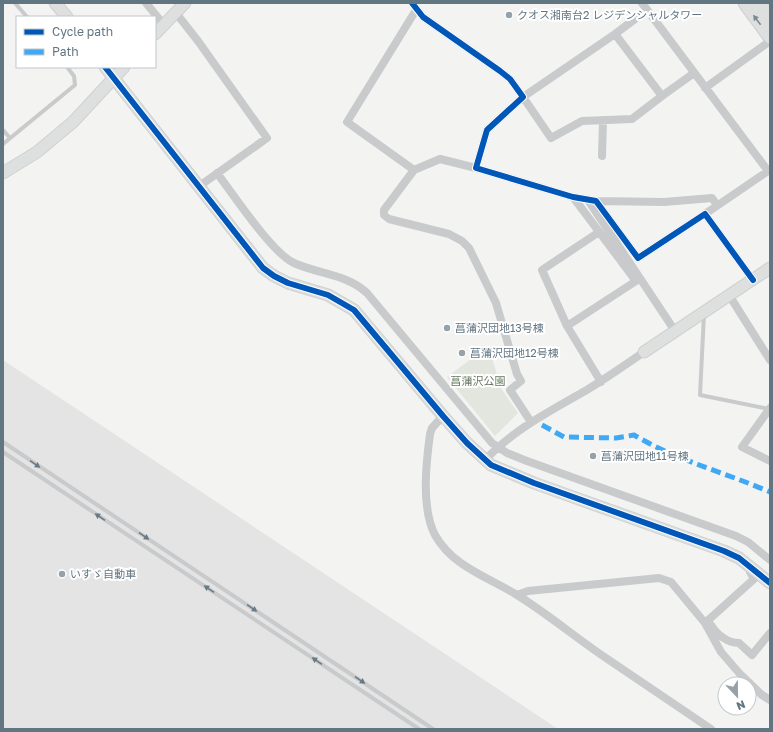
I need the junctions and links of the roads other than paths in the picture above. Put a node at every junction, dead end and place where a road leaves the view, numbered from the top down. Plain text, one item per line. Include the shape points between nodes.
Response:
1 (15, 3) edge
2 (55, 3) edge
3 (146, 3) edge
4 (185, 3) edge
5 (642, 3) edge
6 (745, 3) edge
7 (759, 3) edge
8 (414, 6) edge
9 (647, 10) junction
10 (176, 13) junction
11 (26, 16) edge
12 (66, 16) edge
13 (770, 18) edge
14 (164, 25) junction
15 (156, 33) edge
16 (615, 34) junction
17 (770, 37) edge
18 (770, 41) edge
19 (68, 68) edge
20 (106, 68) edge
21 (123, 68) edge
22 (694, 73) junction
23 (114, 78) junction
24 (706, 88) junction
25 (662, 96) junction
26 (523, 97) junction
27 (602, 120) junction
28 (3, 130) edge
29 (10, 138) junction
30 (3, 144) edge
31 (602, 156) dead end
32 (476, 168) junction
33 (414, 170) junction
34 (3, 173) edge
35 (217, 173) junction
36 (198, 187) junction
37 (573, 197) junction
38 (592, 200) junction
39 (717, 205) junction
40 (705, 214) junction
41 (599, 232) junction
42 (770, 268) edge
43 (753, 280) junction
44 (729, 295) junction
45 (704, 312) junction
46 (566, 326) junction
47 (675, 331) junction
48 (767, 350) edge
49 (644, 352) joint
50 (770, 360) edge
51 (601, 382) junction
52 (770, 409) edge
53 (443, 416) junction
54 (531, 422) junction
55 (3, 442) edge
56 (497, 447) junction
57 (3, 452) edge
58 (485, 460) junction
59 (770, 461) edge
60 (770, 560) edge
61 (752, 568) junction
62 (770, 583) edge
63 (517, 595) junction
64 (707, 621) junction
65 (770, 633) edge
66 (770, 700) edge
67 (419, 729) edge
68 (433, 729) edge
69 (712, 729) edge

1 - 11 lane
2 - 12 street
3 - 14 street
4 - 10 street
5 - 9 street
17 -> 6 main road
7 - 13 main road
8 - 26 street via 423,17 510,79
8 - 33 street via 347,122
9 - 16 street
9 - 22 street
10 - 14 street
10 - 35 street via 267,138
14 - 15 street
16 - 25 street
16 - 26 street
18 - 24 street
19 - 29 lane via 74,76 75,85
20 - 23 street
21 - 23 street
22 - 24 street
22 - 25 street
23 - 34 street via 73,122 36,152
23 - 36 street
24 - 39 street via 768,172
25 - 27 street via 632,119
26 - 27 street via 551,138 582,121
26 - 32 street via 487,130
27 - 31 street
28 - 29 lane
29 - 30 lane
32 - 33 street via 440,159
32 - 37 street
33 - 54 street via 384,210 384,215 389,219 449,234 469,248 496,303 521,381 510,390
35 - 36 street
35 - 56 street via 248,216 284,256 293,262 351,281 367,293 468,416
36 - 53 street via 263,268 288,283 328,295 354,310
37 - 38 street
37 - 41 street
38 - 39 street via 664,202 712,198
38 - 40 street via 638,258
38 - 47 street
39 - 40 street
40 - 43 street
41 - 46 street via 542,270
41 - 46 street via 636,281
42 - 43 street
43 - 44 street
44 - 45 street
44 - 48 street
45 - 47 street
45 - 52 lane via 700,394
46 - 51 street
47 - 49 street
48 - 50 street
49 - 51 street
51 - 54 street
52 - 59 street via 742,447
53 - 58 street
53 - 63 street via 432,428 429,442 427,508 435,534 452,556 465,567
54 - 56 street
55 -> 68 lane
56 - 58 street
56 - 60 street via 527,461 736,536 748,542
67 -> 57 lane
58 - 61 street via 501,471 739,558
61 - 62 street
61 - 64 street via 750,572 754,579
63 - 64 street via 528,591 659,578 671,582
63 - 69 street
64 - 65 street via 715,632 732,643 740,643 752,655
64 - 66 street via 721,652 740,674

